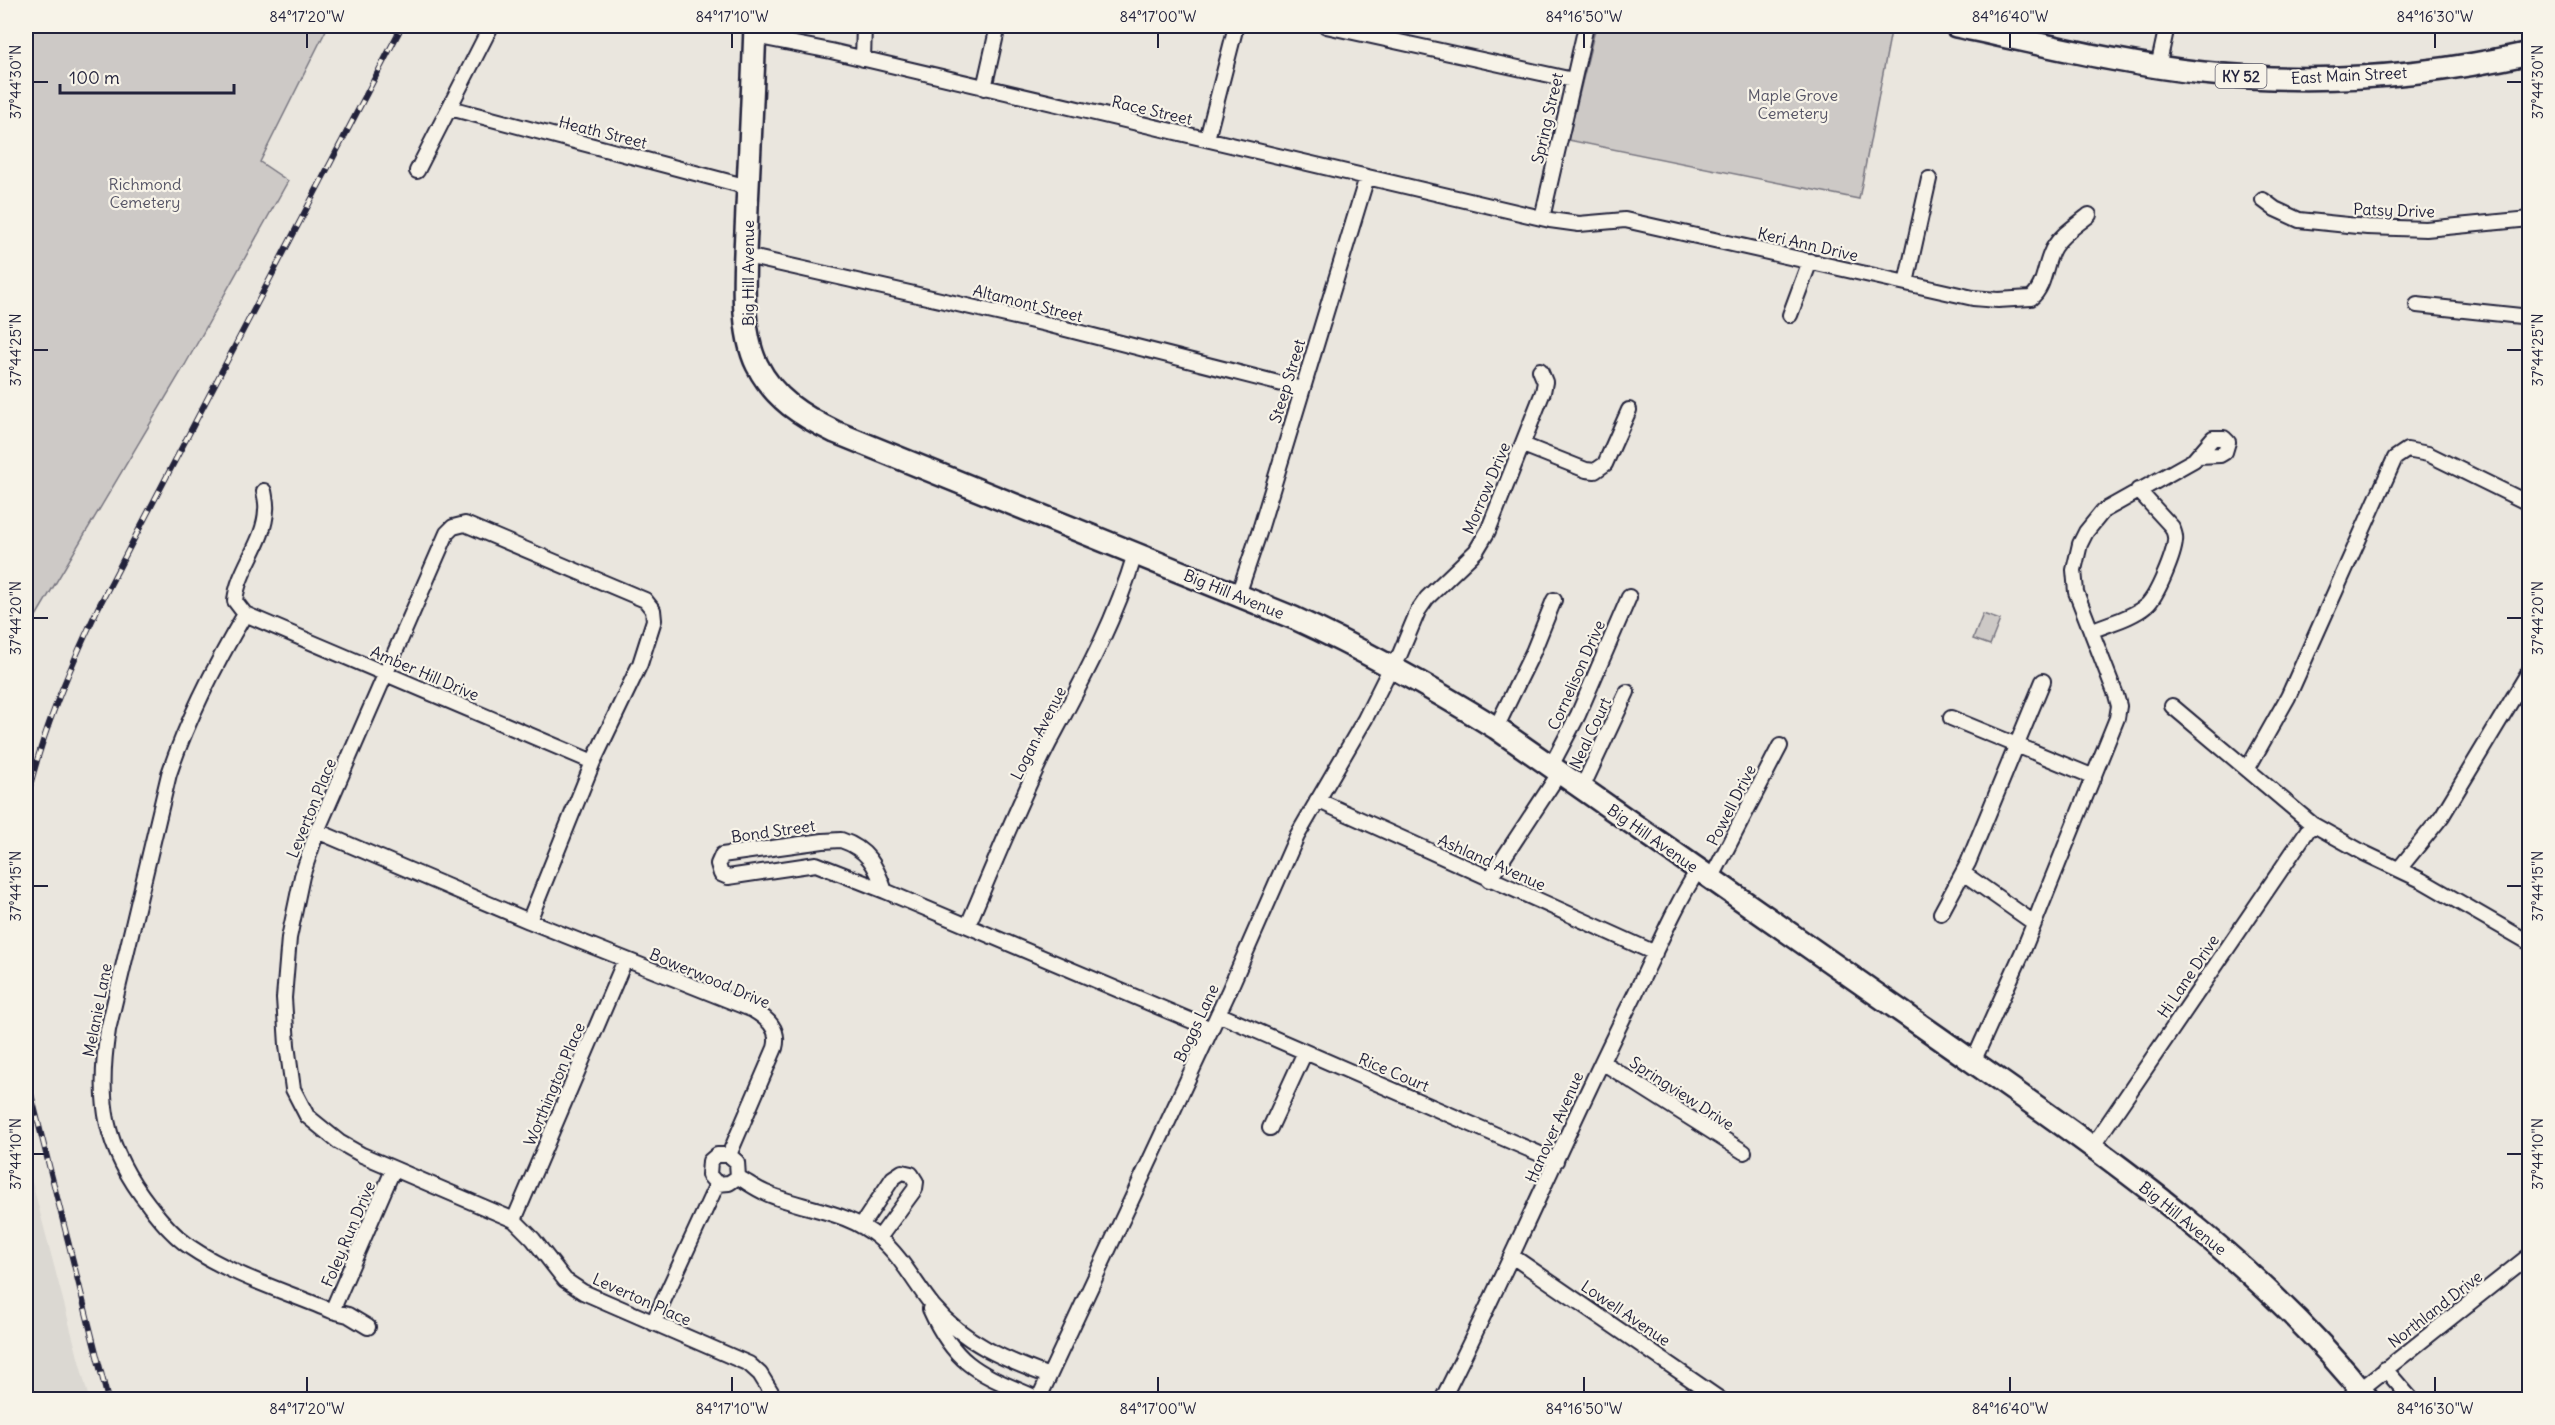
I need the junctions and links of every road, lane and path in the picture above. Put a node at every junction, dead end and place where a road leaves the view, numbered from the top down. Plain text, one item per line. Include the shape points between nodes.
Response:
1 (491, 26) edge
2 (864, 26) edge
3 (998, 26) edge
4 (1236, 26) edge
5 (1326, 26) edge
6 (1586, 26) edge
7 (1956, 26) edge
8 (2167, 26) edge
9 (755, 31) edge
10 (2529, 53) edge
11 (863, 59) junction
12 (2158, 67) junction
13 (1573, 80) junction
14 (984, 88) junction
15 (450, 108) junction
16 (1207, 139) junction
17 (417, 171) dead end
18 (1367, 177) junction
19 (1929, 179) dead end
20 (748, 187) junction
21 (2263, 200) dead end
22 (2089, 215) dead end
23 (1542, 218) junction
24 (2529, 219) edge
25 (746, 256) junction
26 (1810, 261) junction
27 (1906, 284) junction
28 (2417, 305) dead end
29 (1790, 315) dead end
30 (2529, 317) edge
31 (1540, 370) dead end
32 (1302, 389) junction
33 (1629, 410) dead end
34 (1523, 445) junction
35 (2198, 456) dead end
36 (264, 490) dead end
37 (2138, 490) junction
38 (2529, 504) edge
39 (1136, 554) junction
40 (1238, 595) junction
41 (1629, 597) dead end
42 (1554, 600) dead end
43 (245, 614) junction
44 (2091, 631) junction
45 (1392, 665) junction
46 (2529, 670) edge
47 (386, 675) junction
48 (2043, 681) dead end
49 (1627, 692) dead end
50 (2172, 706) dead end
51 (1951, 718) dead end
52 (1496, 728) junction
53 (2017, 745) junction
54 (1780, 746) dead end
55 (593, 762) junction
56 (2248, 768) junction
57 (1556, 769) junction
58 (2094, 777) junction
59 (1582, 788) junction
60 (1317, 800) junction
61 (2312, 824) junction
62 (317, 831) junction
63 (2399, 869) junction
64 (1963, 873) junction
65 (1705, 874) junction
66 (1489, 880) junction
67 (885, 891) junction
68 (1941, 913) dead end
69 (529, 921) junction
70 (2034, 923) junction
71 (968, 925) junction
72 (2528, 940) edge
73 (1654, 953) junction
74 (625, 960) junction
75 (1218, 1014) junction
76 (1211, 1029) junction
77 (1305, 1052) junction
78 (1602, 1062) junction
79 (1973, 1062) junction
80 (1270, 1128) dead end
81 (2092, 1147) junction
82 (1744, 1152) dead end
83 (729, 1155) junction
84 (1556, 1161) junction
85 (393, 1170) junction
86 (738, 1177) junction
87 (717, 1184) junction
88 (514, 1220) junction
89 (861, 1226) junction
90 (879, 1238) junction
91 (2529, 1255) edge
92 (1512, 1256) junction
93 (926, 1296) junction
94 (332, 1311) junction
95 (653, 1323) junction
96 (368, 1327) dead end
97 (2385, 1369) junction
98 (1049, 1376) junction
99 (2365, 1394) edge
100 (1039, 1399) edge
101 (776, 1400) edge
102 (1442, 1400) edge
103 (1721, 1400) edge
104 (2412, 1400) edge

1 - 15 street
2 - 11 street
3 - 14 street
4 - 16 street
5 - 13 street
6 - 13 street, Spring Street
7 - 12 main road, East Main Street / KY 52
8 - 12 street
9 - 11 street, Race Street
9 - 20 main road, Big Hill Avenue
10 - 12 main road, East Main Street / KY 52 via 2437,69 2329,78 2233,76
11 - 14 street, Race Street
13 - 23 street, Spring Street
14 - 16 street, Race Street
15 - 17 street
15 - 20 street, Heath Street
16 - 18 street, Race Street
18 - 23 street, Race Street
18 - 32 street, Steep Street
19 - 27 street
20 - 25 main road, Big Hill Avenue
21 - 24 street, Patsy Drive via 2299,220 2367,227 2426,229
22 - 27 street, Keri Ann Drive via 2059,240 2037,293 2031,298 1973,298
23 - 26 street, Keri Ann Drive via 1580,224 1625,220
25 - 32 street, Altamont Street via 1046,324
25 - 39 main road, Big Hill Avenue via 746,326 756,363 785,402 804,417
26 - 27 street, Keri Ann Drive
26 - 29 street
28 - 30 street
31 - 34 street, Morrow Drive via 1545,377 1544,387
32 - 40 street, Steep Street
33 - 34 street via 1608,459 1595,471
34 - 45 street, Morrow Drive via 1480,545 1422,604
35 - 37 street
36 - 43 street via 267,511 236,587 235,601
37 - 44 street via 2103,511 2086,532 2076,557 2076,592
37 - 44 street via 2172,527 2174,546 2148,604
38 - 56 street via 2421,452 2407,450 2395,458 2288,697
39 - 40 main road, Big Hill Avenue
39 - 71 street, Logan Avenue via 1114,614 1043,757
40 - 45 main road, Big Hill Avenue
41 - 57 street, Cornelison Drive
42 - 52 street
43 - 47 street, Amber Hill Drive
43 - 94 street, Melanie Lane via 210,677 169,774 108,1030 102,1094 119,1162 165,1227 191,1248 237,1272
44 - 58 street via 2119,706
45 - 52 main road, Big Hill Avenue
45 - 60 street, Boggs Lane
46 - 63 street via 2442,816
47 - 55 street, Amber Hill Drive
47 - 55 street, Leverton Place via 447,533 465,524 645,600 653,610 654,620 640,664
47 - 62 street, Leverton Place
48 - 53 street
49 - 59 street, Neal Court
50 - 56 street
51 - 53 street
52 - 57 main road, Big Hill Avenue
53 - 58 street
53 - 64 street
54 - 65 street, Powell Drive
55 - 69 street, Leverton Place
56 - 61 street
57 - 59 main road, Big Hill Avenue
57 - 66 street, Cornelison Drive
58 - 70 street
59 - 65 main road, Big Hill Avenue
60 - 66 street, Ashland Avenue
60 - 75 street, Boggs Lane
61 - 63 street
61 - 81 street, Hi Lane Drive
62 - 69 street, Bowerwood Drive
62 - 85 street, Leverton Place via 302,876 289,938 284,998 293,1089 307,1116 339,1142
63 - 72 street
64 - 68 street
64 - 70 street
65 - 73 street, Hanover Avenue
65 - 79 main road, Big Hill Avenue
66 - 73 street, Ashland Avenue
67 - 67 street, Bond Street via 868,855 841,840 722,855 718,864 721,874 728,877 816,864
67 - 71 street, Bond Street
69 - 74 street, Bowerwood Drive
70 - 79 street
71 - 76 street, Bond Street
73 - 78 street, Hanover Avenue
74 - 83 street, Bowerwood Drive via 753,1010 768,1019 774,1029 778,1038 775,1048
74 - 88 street, Worthington Place
75 - 76 street, Boggs Lane
75 - 77 street, Rice Court
76 - 98 street, Boggs Lane
77 - 80 street
77 - 84 street, Rice Court
78 - 82 street, Springview Drive
78 - 84 street, Hanover Avenue
79 - 81 main road, Big Hill Avenue
81 - 99 main road, Big Hill Avenue via 2217,1244 2285,1306
83 - 86 street via 737,1162
83 - 87 street via 717,1155 710,1161 709,1175
84 - 92 street, Hanover Avenue
85 - 88 street, Leverton Place
85 - 94 street, Foley Run Drive
86 - 87 street
86 - 89 street via 766,1193 838,1214
87 - 95 street
88 - 95 street, Leverton Place via 565,1280
89 - 90 street
89 - 90 street via 893,1178 902,1172 911,1174 915,1189
90 - 93 street
91 - 97 street, Northland Drive
92 - 102 street, Hanover Avenue
92 - 103 street, Lowell Avenue
93 - 98 street via 966,1337 999,1356
93 - 100 street via 946,1341 962,1359 990,1377
94 - 96 street, Melanie Lane
95 - 101 street, Leverton Place via 749,1364
97 - 99 street, Northland Drive
97 - 104 street
98 - 100 street, Boggs Lane

